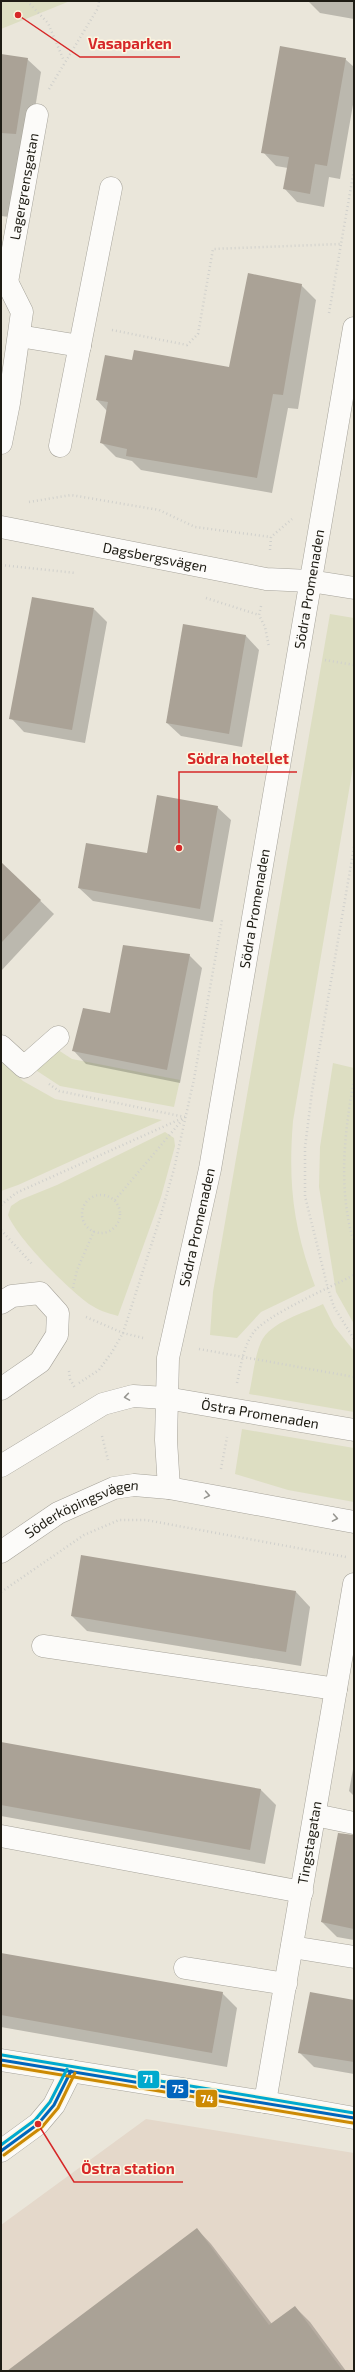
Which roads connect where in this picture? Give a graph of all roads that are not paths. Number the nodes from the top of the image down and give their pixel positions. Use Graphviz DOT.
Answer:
graph roads {
  1 [pos="37,115"];
  2 [pos="111,188"];
  3 [pos="4,281"];
  4 [pos="354,328"];
  5 [pos="19,336"];
  6 [pos="80,346"];
  7 [pos="1,443"];
  8 [pos="60,446"];
  9 [pos="1,527"];
  10 [pos="310,581"];
  11 [pos="354,588"];
  12 [pos="58,1038"];
  13 [pos="1,1046"];
  14 [pos="1,1303"];
  15 [pos="1,1389"];
  16 [pos="166,1398"];
  17 [pos="354,1430"];
  18 [pos="1,1466"];
  19 [pos="169,1488"];
  20 [pos="354,1522"];
  21 [pos="1,1552"];
  22 [pos="354,1584"];
  23 [pos="43,1646"];
  24 [pos="343,1681"];
  25 [pos="315,1816"];
  26 [pos="354,1823"];
  27 [pos="1,1836"];
  28 [pos="302,1892"];
  29 [pos="292,1947"];
  30 [pos="354,1957"];
  31 [pos="185,1968"];
  32 [pos="286,1984"];
  33 [pos="1,2060"];
  34 [pos="71,2071"];
  35 [pos="265,2102"];
  36 [pos="354,2118"];
  37 [pos="1,2151"];
  1 -- 3 [label="main road, Lagergrensgatan"];
  2 -- 6 [label="main road"];
  3 -- 5 [label="main road"];
  4 -- 10 [label="main road, Södra Promenaden"];
  5 -- 6 [label="main road"];
  5 -- 7 [label="main road"];
  6 -- 8 [label="main road"];
  9 -- 10 [label="main road, Dagsbergsvägen"];
  10 -- 11 [label="main road, Dagsbergsvägen"];
  10 -- 16 [label="main road, Södra Promenaden"];
  12 -- 13 [label="main road"];
  14 -- 15 [label="main road"];
  16 -- 17 [label="main road, Östra Promenaden"];
  16 -- 18 [label="main road, one-way"];
  16 -- 19 [label="main road, Södra Promenaden"];
  19 -- 20 [label="main road, one-way"];
  19 -- 21 [label="main road, Söderköpingsvägen"];
  22 -- 24 [label="main road, Tingstagatan"];
  23 -- 24 [label="main road"];
  24 -- 25 [label="main road, Tingstagatan"];
  25 -- 26 [label="main road"];
  25 -- 28 [label="main road, Tingstagatan"];
  27 -- 28 [label="main road"];
  28 -- 29 [label="main road, Tingstagatan"];
  29 -- 30 [label="main road"];
  29 -- 32 [label="main road, Tingstagatan"];
  31 -- 32 [label="main road"];
  32 -- 35 [label="main road, Tingstagatan"];
  33 -- 34 [label="main road"];
  34 -- 35 [label="main road"];
  34 -- 37 [label="main road"];
  35 -- 36 [label="main road"];
}
